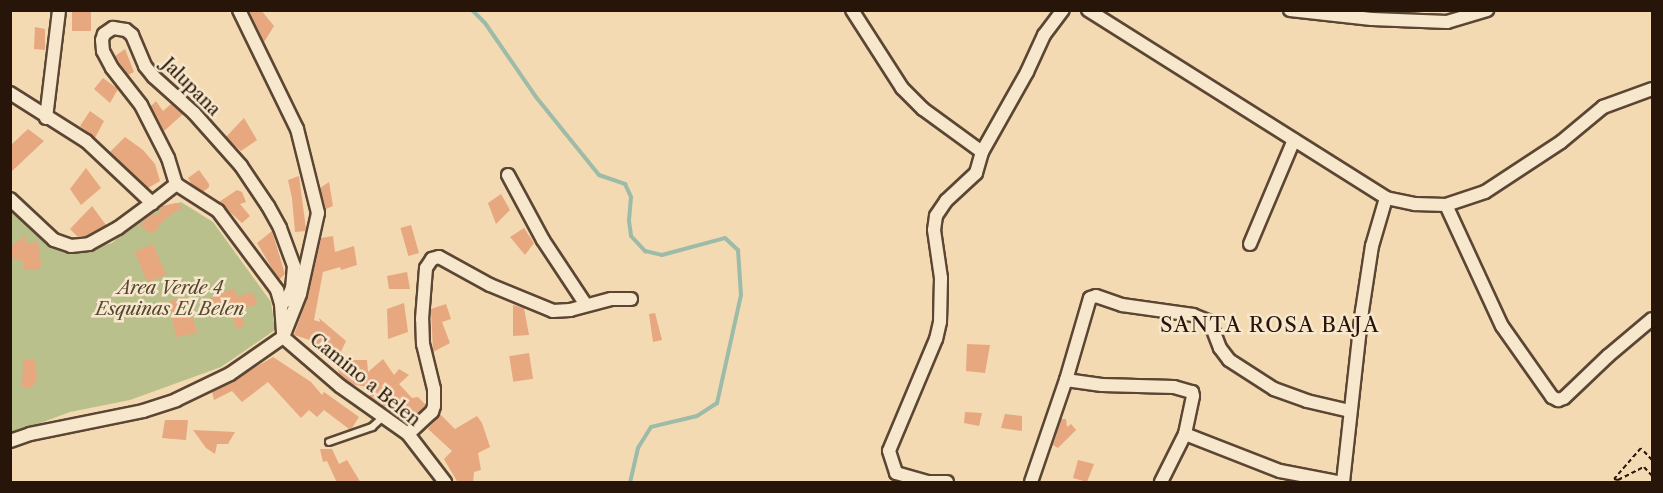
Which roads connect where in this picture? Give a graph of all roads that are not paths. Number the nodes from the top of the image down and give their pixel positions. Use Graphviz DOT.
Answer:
graph roads {
  1 [pos="59,10"];
  2 [pos="238,10"];
  3 [pos="852,10"];
  4 [pos="1063,10"];
  5 [pos="1088,10"];
  6 [pos="1290,10"];
  7 [pos="1487,10"];
  8 [pos="1653,89"];
  9 [pos="10,93"];
  10 [pos="46,118"];
  11 [pos="1294,140"];
  12 [pos="982,152"];
  13 [pos="508,175"];
  14 [pos="176,184"];
  15 [pos="1386,198"];
  16 [pos="10,199"];
  17 [pos="152,203"];
  18 [pos="1446,205"];
  19 [pos="1250,244"];
  20 [pos="631,299"];
  21 [pos="281,304"];
  22 [pos="586,305"];
  23 [pos="1653,318"];
  24 [pos="283,337"];
  25 [pos="1066,381"];
  26 [pos="1350,411"];
  27 [pos="382,418"];
  28 [pos="408,434"];
  29 [pos="1185,434"];
  30 [pos="10,441"];
  31 [pos="329,442"];
  32 [pos="445,483"];
  33 [pos="947,483"];
  34 [pos="1031,483"];
  35 [pos="1161,483"];
  36 [pos="1337,483"];
  37 [pos="1342,483"];
  1 -- 10 [label="street"];
  2 -- 24 [label="street"];
  3 -- 12 [label="street"];
  4 -- 12 [label="street"];
  5 -- 11 [label="street"];
  6 -- 7 [label="street"];
  8 -- 18 [label="street"];
  9 -- 10 [label="street"];
  10 -- 17 [label="street"];
  11 -- 15 [label="street"];
  11 -- 19 [label="street"];
  12 -- 33 [label="street"];
  13 -- 22 [label="street"];
  14 -- 17 [label="street"];
  14 -- 21 [label="street"];
  14 -- 21 [label="street, Jalupana"];
  15 -- 18 [label="street"];
  15 -- 26 [label="street"];
  16 -- 17 [label="street"];
  18 -- 23 [label="street"];
  20 -- 22 [label="street"];
  21 -- 24 [label="street"];
  22 -- 28 [label="street"];
  24 -- 27 [label="street, Camino a Belen"];
  24 -- 30 [label="street"];
  25 -- 26 [label="street"];
  25 -- 29 [label="street"];
  25 -- 34 [label="street"];
  26 -- 37 [label="street"];
  27 -- 28 [label="street, Camino a Belen"];
  27 -- 31 [label="lane"];
  28 -- 32 [label="street, Camino a Belen"];
  29 -- 35 [label="street"];
  29 -- 36 [label="street"];
}
